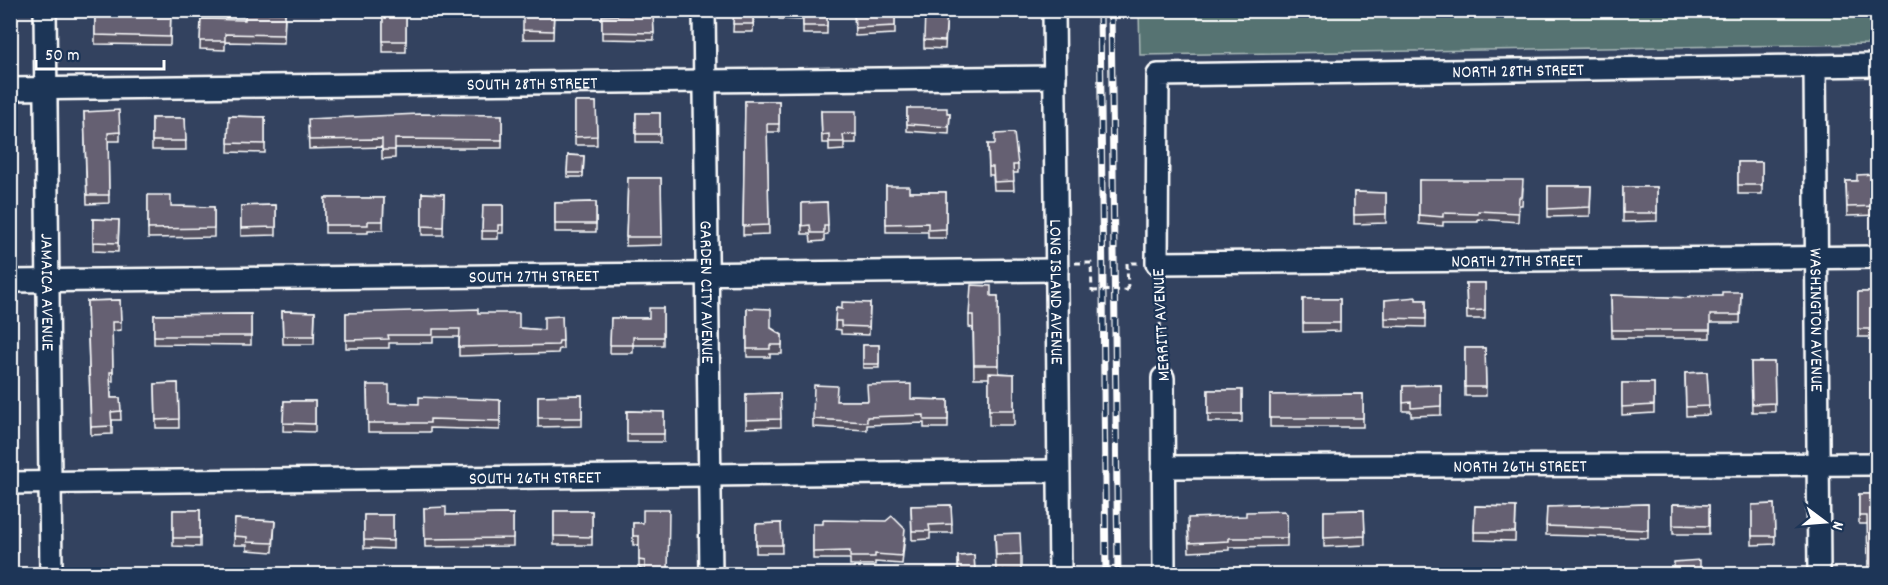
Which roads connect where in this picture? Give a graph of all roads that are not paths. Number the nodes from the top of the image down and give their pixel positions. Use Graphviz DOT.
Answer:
graph roads {
  1 [pos="45,10"];
  2 [pos="704,10"];
  3 [pos="1054,10"];
  4 [pos="1878,65"];
  5 [pos="1815,66"];
  6 [pos="1158,75"];
  7 [pos="1055,77"];
  8 [pos="705,80"];
  9 [pos="10,88"];
  10 [pos="46,88"];
  11 [pos="1814,257"];
  12 [pos="1878,257"];
  13 [pos="1157,263"];
  14 [pos="1066,267"];
  15 [pos="708,274"];
  16 [pos="10,281"];
  17 [pos="48,281"];
  18 [pos="1163,378"];
  19 [pos="1878,464"];
  20 [pos="1817,465"];
  21 [pos="1163,467"];
  22 [pos="1058,471"];
  23 [pos="710,476"];
  24 [pos="10,483"];
  25 [pos="51,483"];
  26 [pos="51,574"];
  27 [pos="711,574"];
  28 [pos="1060,574"];
  29 [pos="1164,574"];
  30 [pos="1819,574"];
  1 -- 10 [label="street, JAMAICA AVENUE"];
  2 -- 8 [label="street, GARDEN CITY AVENUE"];
  3 -- 7 [label="street, LONG ISLAND AVENUE"];
  4 -- 5 [label="street, NORTH 28TH STREET"];
  5 -- 6 [label="street, NORTH 28TH STREET"];
  5 -- 11 [label="street, WASHINGTON AVENUE"];
  6 -- 13 [label="street, MERRITT AVENUE"];
  7 -- 8 [label="street, SOUTH 28TH STREET"];
  7 -- 14 [label="street, LONG ISLAND AVENUE"];
  8 -- 10 [label="street, SOUTH 28TH STREET"];
  8 -- 15 [label="street, GARDEN CITY AVENUE"];
  9 -- 10 [label="street, SOUTH 28TH STREET"];
  10 -- 17 [label="street, JAMAICA AVENUE"];
  11 -- 12 [label="street, NORTH 27TH STREET"];
  11 -- 13 [label="street, NORTH 27TH STREET"];
  11 -- 20 [label="street, WASHINGTON AVENUE"];
  14 -- 15 [label="street, SOUTH 27TH STREET"];
  14 -- 22 [label="street, LONG ISLAND AVENUE"];
  15 -- 17 [label="street, SOUTH 27TH STREET"];
  15 -- 23 [label="street, GARDEN CITY AVENUE"];
  16 -- 17 [label="street, SOUTH 27TH STREET"];
  17 -- 25 [label="street, JAMAICA AVENUE"];
  18 -- 21 [label="street, MERRITT AVENUE"];
  19 -- 20 [label="street, NORTH 26TH STREET"];
  20 -- 21 [label="street, NORTH 26TH STREET"];
  20 -- 30 [label="street, WASHINGTON AVENUE"];
  21 -- 29 [label="street, MERRITT AVENUE"];
  22 -- 23 [label="street, SOUTH 26TH STREET"];
  22 -- 28 [label="street, LONG ISLAND AVENUE"];
  23 -- 25 [label="street, SOUTH 26TH STREET"];
  23 -- 27 [label="street, GARDEN CITY AVENUE"];
  24 -- 25 [label="street, SOUTH 26TH STREET"];
  25 -- 26 [label="street, JAMAICA AVENUE"];
}
